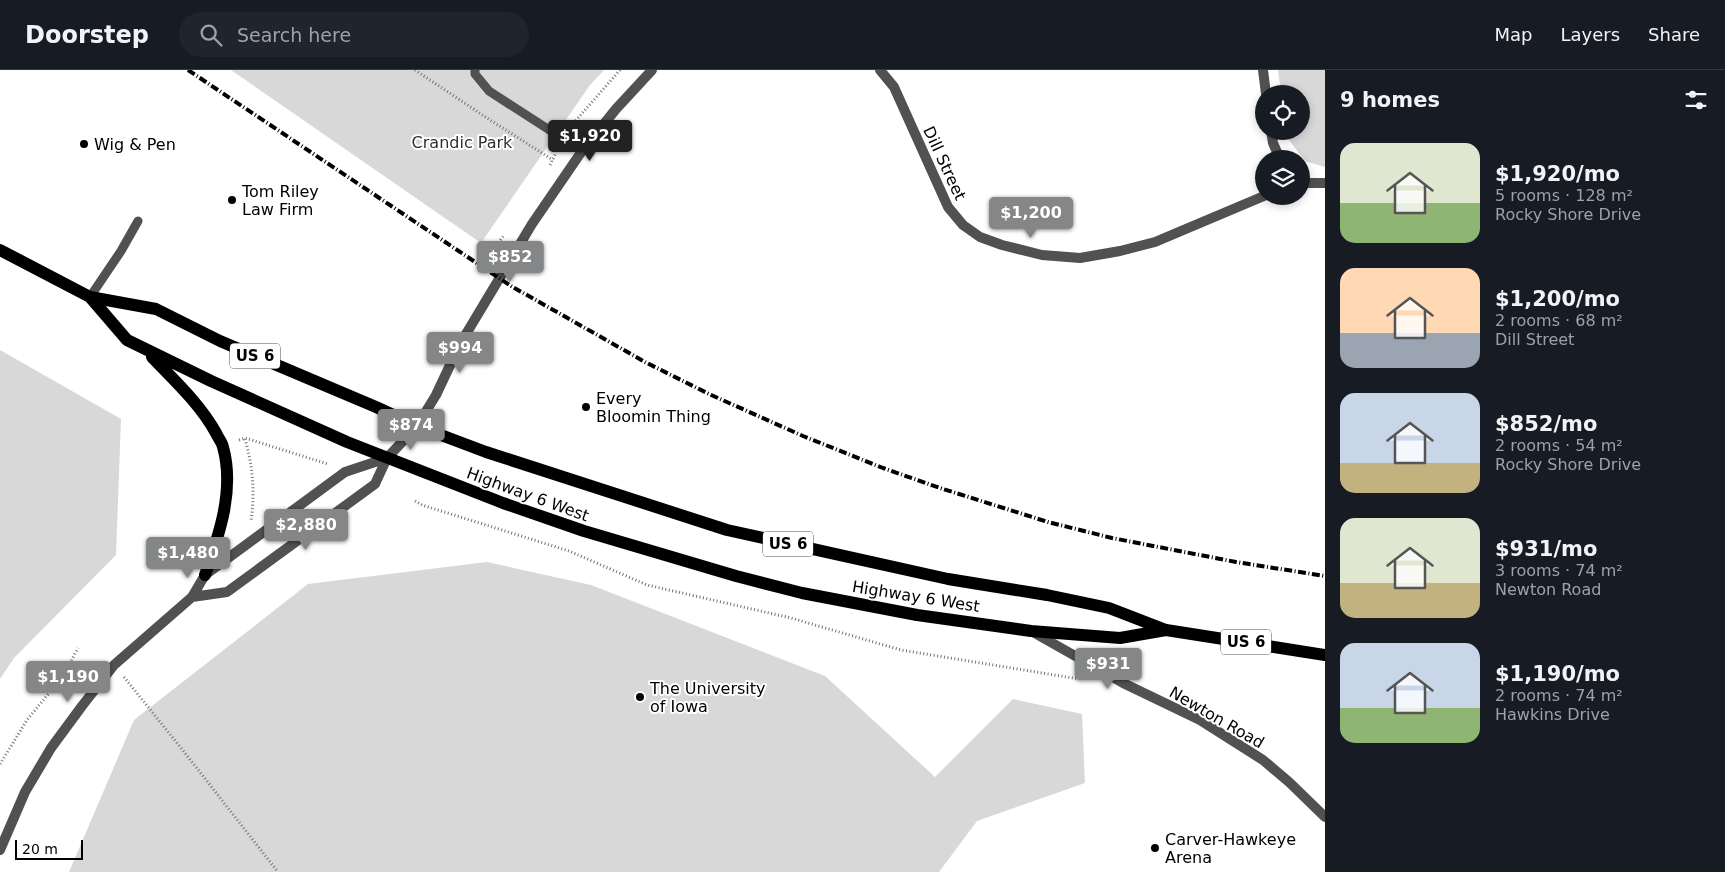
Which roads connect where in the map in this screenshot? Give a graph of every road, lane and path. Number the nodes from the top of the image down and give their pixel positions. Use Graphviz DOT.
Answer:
graph roads {
  1 [pos="415,70"];
  2 [pos="474,70"];
  3 [pos="620,70"];
  4 [pos="652,70"];
  5 [pos="880,70"];
  6 [pos="1263,70"];
  7 [pos="1265,85"];
  8 [pos="561,137"];
  9 [pos="582,151"];
  10 [pos="1310,183"];
  11 [pos="1325,183"];
  12 [pos="1255,200"];
  13 [pos="138,222"];
  14 [pos="0,250"];
  15 [pos="90,297"];
  16 [pos="145,349"];
  17 [pos="418,426"];
  18 [pos="244,438"];
  19 [pos="239,440"];
  20 [pos="387,458"];
  21 [pos="331,465"];
  22 [pos="415,501"];
  23 [pos="245,514"];
  24 [pos="252,515"];
  25 [pos="251,524"];
  26 [pos="206,575"];
  27 [pos="192,597"];
  28 [pos="1166,630"];
  29 [pos="1030,631"];
  30 [pos="78,648"];
  31 [pos="1325,655"];
  32 [pos="114,665"];
  33 [pos="1085,682"];
  34 [pos="0,764"];
  35 [pos="1325,817"];
  36 [pos="0,850"];
  37 [pos="278,872"];
  1 -- 8 [label="path"];
  2 -- 8 [label="lane"];
  3 -- 8 [label="path"];
  4 -- 9 [label="street"];
  5 -- 12 [label="street, Dill Street"];
  6 -- 7 [label="street"];
  8 -- 9 [label="lane"];
  9 -- 17 [label="street"];
  10 -- 11 [label="street"];
  13 -- 15 [label="lane"];
  14 -- 15 [label="main road, US 6"];
  15 -- 16 [label="main road, Highway 6 West / US 6"];
  15 -- 17 [label="main road, Highway 6 West / US 6"];
  16 -- 20 [label="main road, Highway 6 West / US 6"];
  16 -- 26 [label="main road"];
  17 -- 20 [label="street"];
  17 -- 28 [label="main road, Highway 6 West / US 6"];
  18 -- 19 [label="path"];
  18 -- 21 [label="path"];
  18 -- 24 [label="path"];
  20 -- 26 [label="street"];
  20 -- 27 [label="street"];
  20 -- 29 [label="main road, Highway 6 West / US 6"];
  22 -- 33 [label="path"];
  23 -- 24 [label="path"];
  24 -- 25 [label="path"];
  26 -- 27 [label="street"];
  27 -- 32 [label="street"];
  28 -- 29 [label="main road, Highway 6 West / US 6"];
  28 -- 31 [label="main road, Highway 6 West / US 6"];
  29 -- 35 [label="street, Newton Road"];
  30 -- 34 [label="path"];
  32 -- 36 [label="street"];
  32 -- 37 [label="path"];
}
